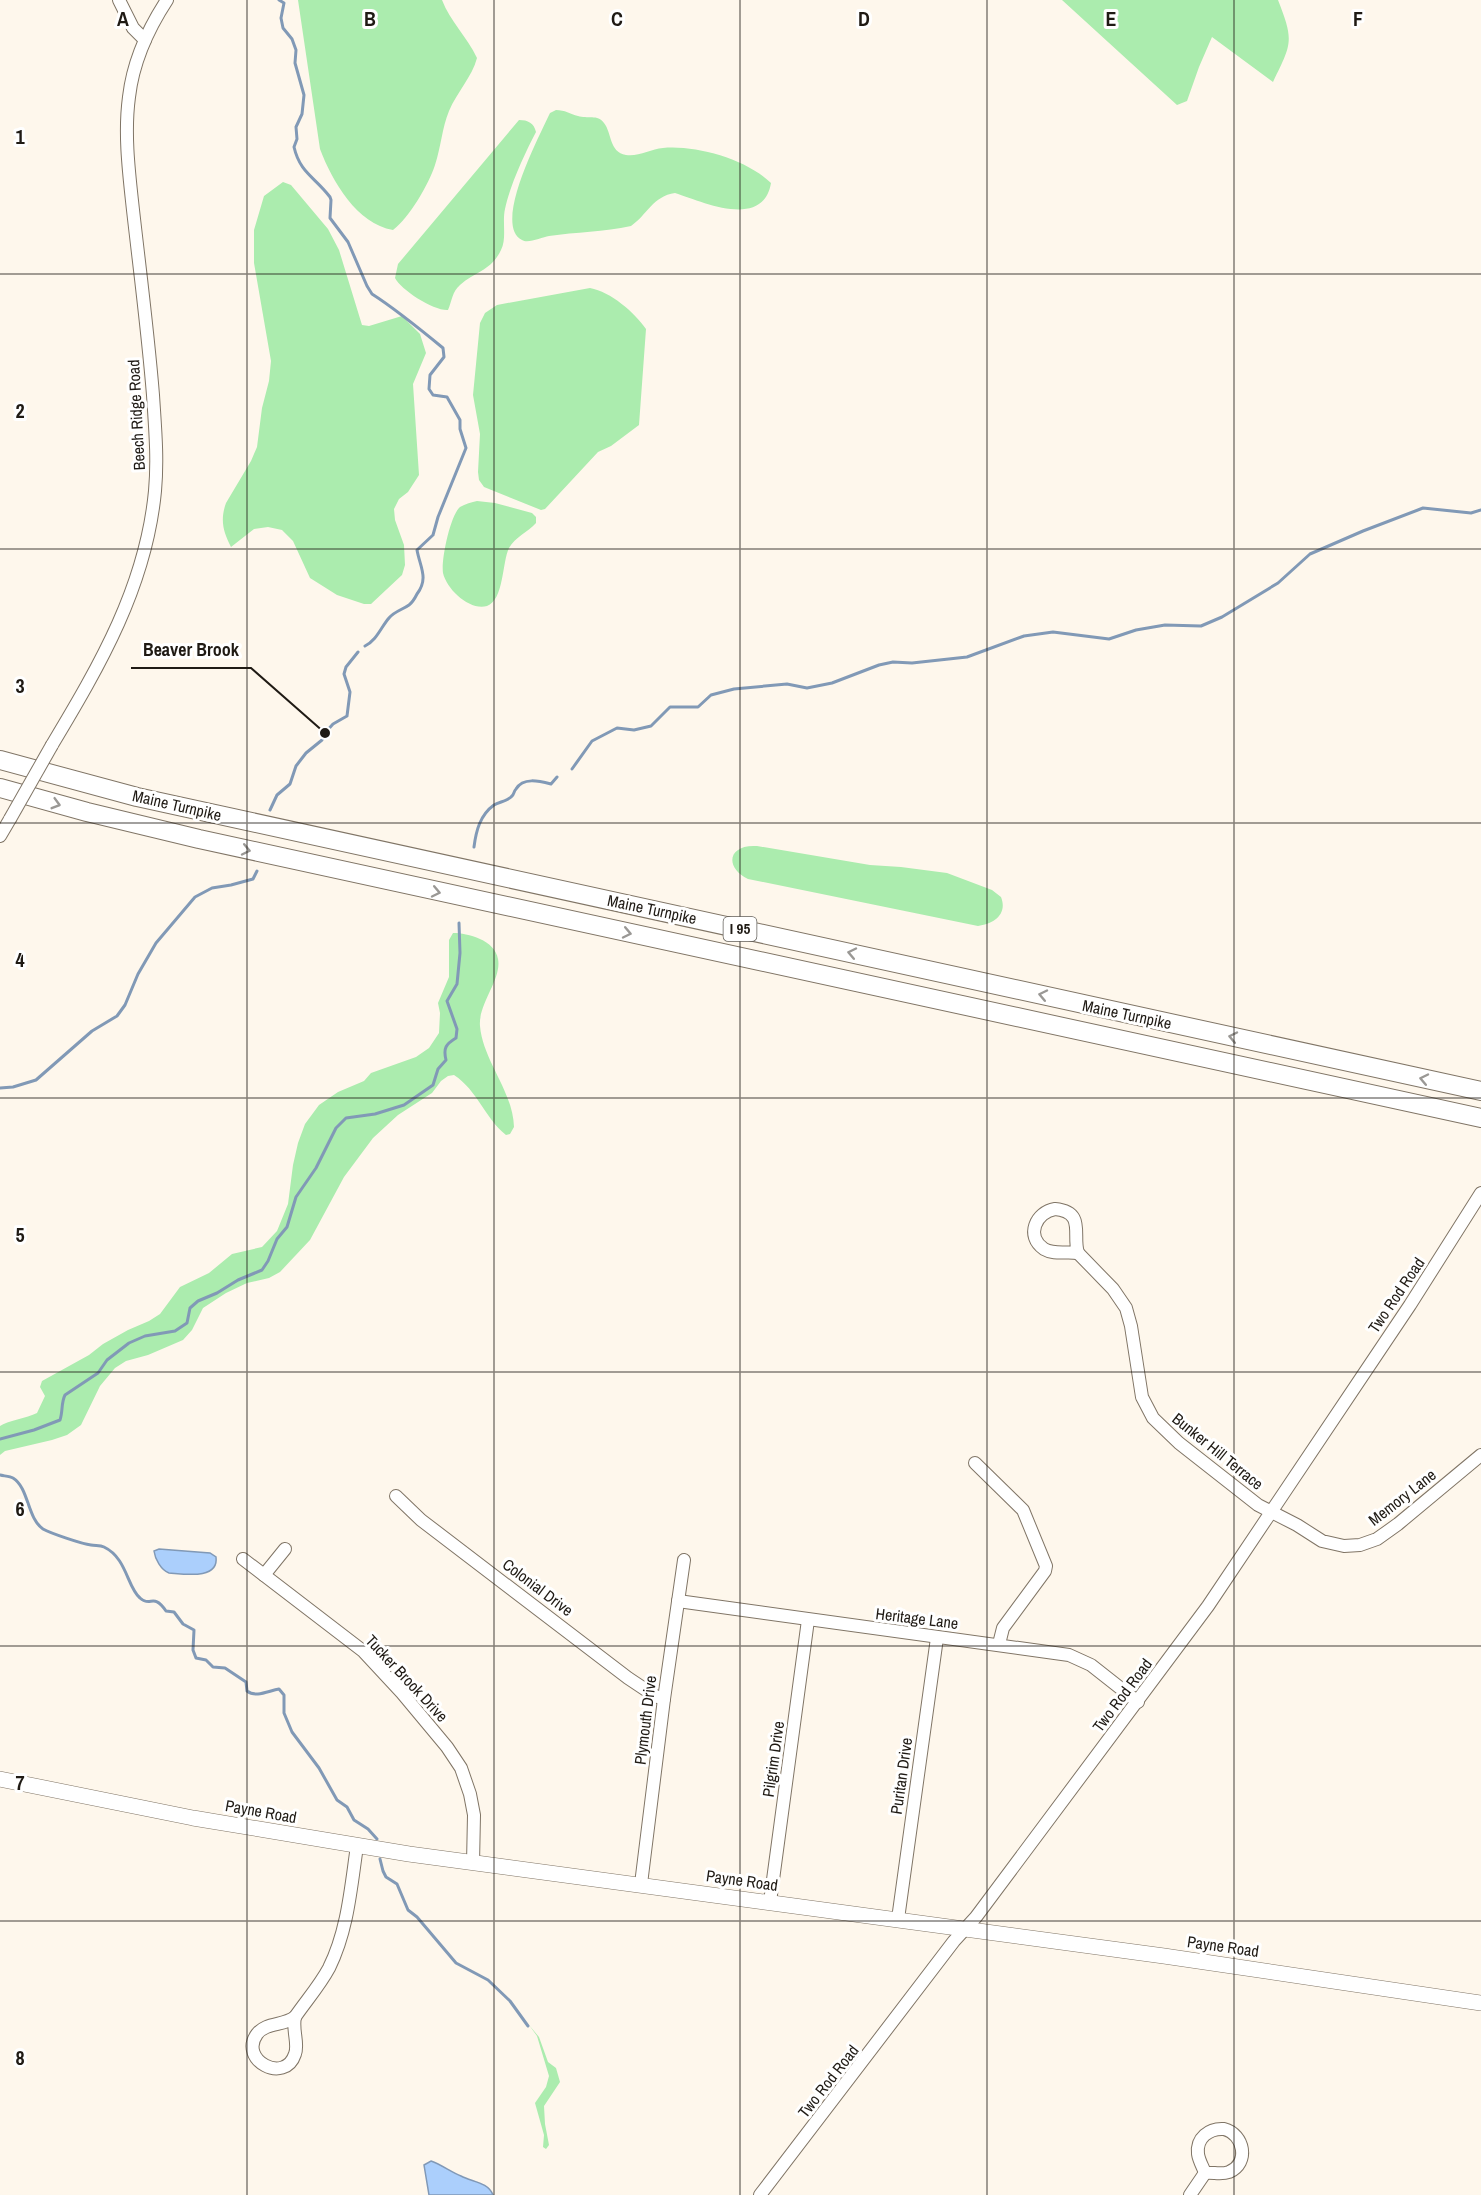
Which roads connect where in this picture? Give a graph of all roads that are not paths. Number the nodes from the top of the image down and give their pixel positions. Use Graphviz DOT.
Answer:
graph roads {
  1 [pos="119,0"];
  2 [pos="167,0"];
  3 [pos="145,40"];
  4 [pos="0,760"];
  5 [pos="0,788"];
  6 [pos="0,836"];
  7 [pos="1481,1091"];
  8 [pos="1481,1118"];
  9 [pos="1481,1193"];
  10 [pos="1078,1253"];
  11 [pos="1481,1455"];
  12 [pos="975,1463"];
  13 [pos="396,1496"];
  14 [pos="1271,1512"];
  15 [pos="285,1549"];
  16 [pos="243,1559"];
  17 [pos="684,1560"];
  18 [pos="264,1575"];
  19 [pos="678,1601"];
  20 [pos="808,1620"];
  21 [pos="937,1638"];
  22 [pos="999,1644"];
  23 [pos="664,1699"];
  24 [pos="1138,1702"];
  25 [pos="0,1779"];
  26 [pos="357,1846"];
  27 [pos="473,1863"];
  28 [pos="641,1884"];
  29 [pos="770,1902"];
  30 [pos="898,1920"];
  31 [pos="966,1929"];
  32 [pos="1481,2003"];
  33 [pos="295,2017"];
  34 [pos="1205,2174"];
  35 [pos="760,2195"];
  36 [pos="1190,2195"];
  1 -- 3 [label="street"];
  2 -- 3 [label="street, Beech Ridge Road"];
  3 -- 6 [label="street, Beech Ridge Road, bridge"];
  7 -- 4 [label="highway, Maine Turnpike / I 95, one-way"];
  5 -- 8 [label="highway, Maine Turnpike / I 95, one-way"];
  9 -- 14 [label="street, Two Rod Road"];
  10 -- 14 [label="street, Bunker Hill Terrace"];
  11 -- 14 [label="street, Memory Lane"];
  12 -- 22 [label="street"];
  13 -- 23 [label="street, Colonial Drive"];
  14 -- 24 [label="street, Two Rod Road"];
  15 -- 18 [label="street"];
  16 -- 18 [label="street, Tucker Brook Drive"];
  17 -- 19 [label="street, Plymouth Drive"];
  18 -- 27 [label="street, Tucker Brook Drive"];
  19 -- 20 [label="street, Heritage Lane"];
  19 -- 23 [label="street, Plymouth Drive"];
  20 -- 21 [label="street, Heritage Lane"];
  20 -- 29 [label="street, Pilgrim Drive"];
  21 -- 22 [label="street, Heritage Lane"];
  21 -- 30 [label="street, Puritan Drive"];
  22 -- 24 [label="street, Heritage Lane"];
  23 -- 28 [label="street, Plymouth Drive"];
  24 -- 31 [label="street, Two Rod Road"];
  25 -- 26 [label="main road, Payne Road"];
  26 -- 27 [label="main road, Payne Road"];
  26 -- 33 [label="street"];
  27 -- 28 [label="main road, Payne Road"];
  28 -- 29 [label="main road, Payne Road"];
  29 -- 30 [label="main road, Payne Road"];
  30 -- 31 [label="main road, Payne Road"];
  31 -- 32 [label="main road, Payne Road"];
  31 -- 35 [label="street, Two Rod Road"];
  33 -- 33 [label="street"];
  34 -- 36 [label="street"];
}
